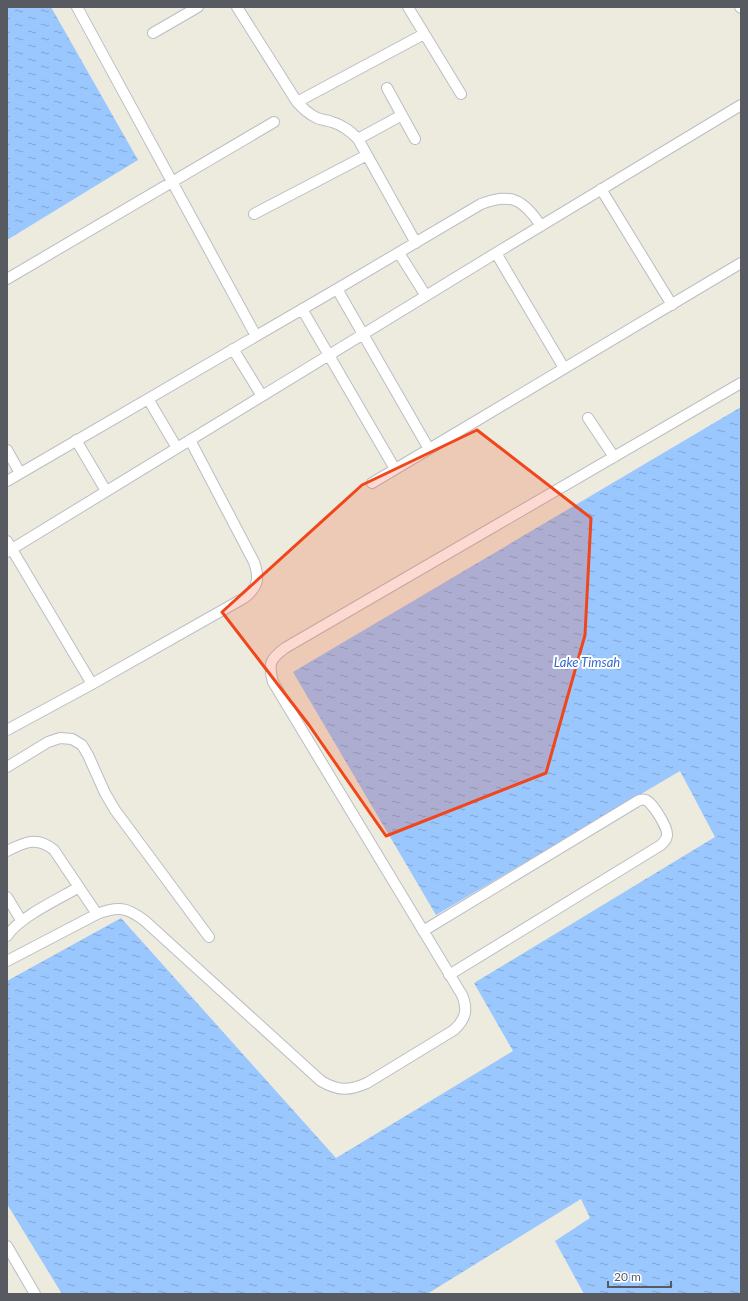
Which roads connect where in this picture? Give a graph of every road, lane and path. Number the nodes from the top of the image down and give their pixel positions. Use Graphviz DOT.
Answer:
graph roads {
  1 [pos="77,7"];
  2 [pos="198,7"];
  3 [pos="237,7"];
  4 [pos="408,7"];
  5 [pos="153,32"];
  6 [pos="424,34"];
  7 [pos="387,88"];
  8 [pos="461,94"];
  9 [pos="297,102"];
  10 [pos="741,105"];
  11 [pos="402,115"];
  12 [pos="274,122"];
  13 [pos="358,139"];
  14 [pos="415,139"];
  15 [pos="367,155"];
  16 [pos="171,182"];
  17 [pos="601,189"];
  18 [pos="254,214"];
  19 [pos="541,226"];
  20 [pos="416,243"];
  21 [pos="399,253"];
  22 [pos="496,253"];
  23 [pos="741,264"];
  24 [pos="7,279"];
  25 [pos="337,289"];
  26 [pos="426,296"];
  27 [pos="672,305"];
  28 [pos="302,309"];
  29 [pos="363,334"];
  30 [pos="256,336"];
  31 [pos="233,349"];
  32 [pos="329,355"];
  33 [pos="564,368"];
  34 [pos="741,383"];
  35 [pos="262,396"];
  36 [pos="148,399"];
  37 [pos="588,418"];
  38 [pos="76,440"];
  39 [pos="190,440"];
  40 [pos="177,448"];
  41 [pos="429,449"];
  42 [pos="7,450"];
  43 [pos="614,457"];
  44 [pos="395,469"];
  45 [pos="20,473"];
  46 [pos="7,481"];
  47 [pos="372,483"];
  48 [pos="106,492"];
  49 [pos="9,548"];
  50 [pos="92,684"];
  51 [pos="7,730"];
  52 [pos="7,767"];
  53 [pos="7,851"];
  54 [pos="79,887"];
  55 [pos="7,897"];
  56 [pos="97,914"];
  57 [pos="22,920"];
  58 [pos="423,931"];
  59 [pos="7,936"];
  60 [pos="209,937"];
  61 [pos="7,961"];
  62 [pos="449,974"];
  63 [pos="7,1246"];
  64 [pos="35,1294"];
  1 -- 16 [label="lane"];
  2 -- 5 [label="lane"];
  3 -- 9 [label="lane"];
  4 -- 6 [label="lane"];
  6 -- 8 [label="lane"];
  6 -- 9 [label="lane"];
  7 -- 11 [label="lane"];
  9 -- 13 [label="lane"];
  10 -- 17 [label="lane"];
  11 -- 13 [label="lane"];
  11 -- 14 [label="lane"];
  12 -- 16 [label="lane"];
  13 -- 15 [label="lane"];
  15 -- 18 [label="lane"];
  15 -- 20 [label="lane"];
  16 -- 24 [label="lane"];
  16 -- 30 [label="lane"];
  17 -- 19 [label="lane"];
  17 -- 27 [label="lane"];
  19 -- 20 [label="lane"];
  19 -- 22 [label="lane"];
  20 -- 21 [label="lane"];
  21 -- 25 [label="lane"];
  21 -- 26 [label="lane"];
  22 -- 26 [label="lane"];
  22 -- 33 [label="lane"];
  23 -- 27 [label="lane"];
  25 -- 28 [label="lane"];
  25 -- 29 [label="lane"];
  26 -- 29 [label="lane"];
  27 -- 33 [label="lane"];
  28 -- 30 [label="lane"];
  28 -- 32 [label="lane"];
  29 -- 32 [label="lane"];
  29 -- 41 [label="lane"];
  30 -- 31 [label="lane"];
  31 -- 35 [label="lane"];
  31 -- 36 [label="lane"];
  32 -- 35 [label="lane"];
  32 -- 44 [label="lane"];
  33 -- 41 [label="lane"];
  34 -- 43 [label="lane"];
  35 -- 39 [label="lane"];
  36 -- 38 [label="lane"];
  36 -- 40 [label="lane"];
  37 -- 43 [label="lane"];
  38 -- 45 [label="lane"];
  38 -- 48 [label="lane"];
  39 -- 40 [label="lane"];
  39 -- 50 [label="lane"];
  40 -- 48 [label="lane"];
  41 -- 44 [label="lane"];
  42 -- 45 [label="lane"];
  43 -- 58 [label="lane"];
  44 -- 47 [label="lane"];
  45 -- 46 [label="lane"];
  48 -- 49 [label="lane"];
  49 -- 50 [label="lane"];
  50 -- 51 [label="lane"];
  52 -- 60 [label="lane"];
  53 -- 54 [label="lane"];
  54 -- 56 [label="lane"];
  54 -- 57 [label="lane"];
  55 -- 57 [label="lane"];
  56 -- 61 [label="lane"];
  56 -- 62 [label="lane"];
  57 -- 59 [label="lane"];
  58 -- 62 [label="lane"];
  58 -- 62 [label="lane"];
  63 -- 64 [label="lane"];
}
